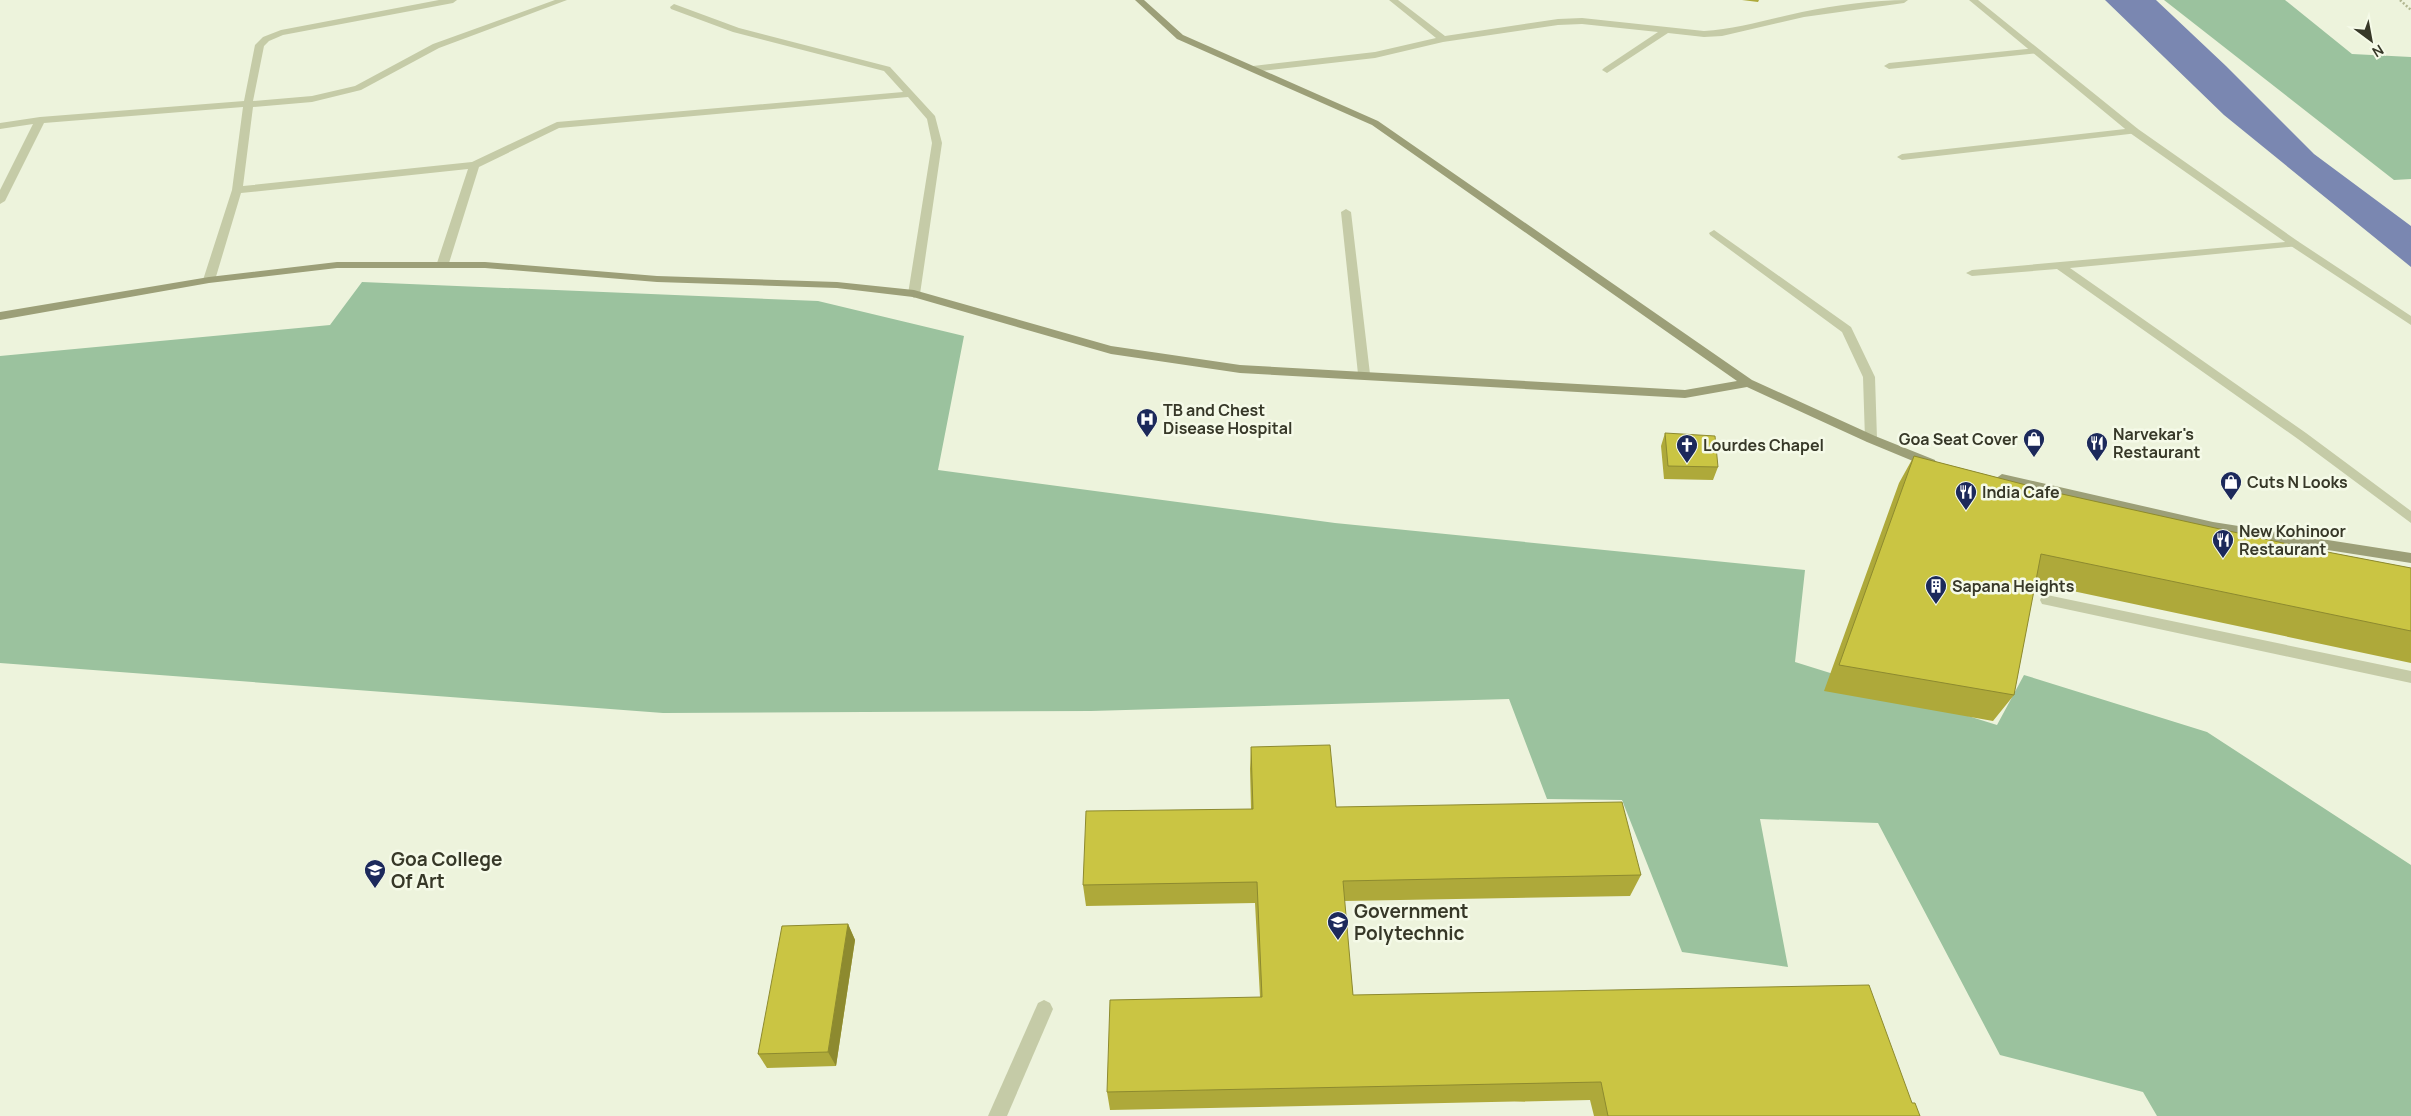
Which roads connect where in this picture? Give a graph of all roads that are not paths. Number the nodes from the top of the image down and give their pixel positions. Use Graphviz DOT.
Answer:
graph roads {
  1 [pos="453,0"];
  2 [pos="563,0"];
  3 [pos="1139,0"];
  4 [pos="1393,0"];
  5 [pos="1904,0"];
  6 [pos="1973,0"];
  7 [pos="674,7"];
  8 [pos="1665,31"];
  9 [pos="1443,38"];
  10 [pos="2036,51"];
  11 [pos="1889,66"];
  12 [pos="1253,69"];
  13 [pos="1608,70"];
  14 [pos="910,94"];
  15 [pos="248,104"];
  16 [pos="40,120"];
  17 [pos="0,126"];
  18 [pos="2134,131"];
  19 [pos="1902,157"];
  20 [pos="474,165"];
  21 [pos="237,190"];
  22 [pos="0,201"];
  23 [pos="1346,212"];
  24 [pos="1714,233"];
  25 [pos="2295,244"];
  26 [pos="443,263"];
  27 [pos="2058,264"];
  28 [pos="1972,273"];
  29 [pos="209,280"];
  30 [pos="914,294"];
  31 [pos="0,316"];
  32 [pos="2411,321"];
  33 [pos="1364,374"];
  34 [pos="1748,383"];
  35 [pos="1871,439"];
  36 [pos="1941,466"];
  37 [pos="1990,477"];
  38 [pos="2411,518"];
  39 [pos="2411,558"];
  40 [pos="2047,600"];
  41 [pos="2411,677"];
  42 [pos="1044,1010"];
  43 [pos="997,1116"];
  1 -- 15 [label="street"];
  2 -- 15 [label="street"];
  3 -- 12 [label="main road"];
  4 -- 9 [label="street"];
  5 -- 8 [label="street"];
  6 -- 10 [label="street"];
  7 -- 14 [label="street"];
  8 -- 9 [label="street"];
  8 -- 13 [label="street"];
  9 -- 12 [label="street"];
  10 -- 11 [label="street"];
  10 -- 18 [label="street"];
  12 -- 34 [label="main road"];
  14 -- 20 [label="street"];
  14 -- 30 [label="street"];
  15 -- 16 [label="street"];
  15 -- 21 [label="street"];
  16 -- 17 [label="street"];
  16 -- 22 [label="street"];
  18 -- 19 [label="street"];
  18 -- 25 [label="street"];
  20 -- 21 [label="street"];
  20 -- 26 [label="street"];
  21 -- 29 [label="street"];
  23 -- 33 [label="street"];
  24 -- 35 [label="street"];
  25 -- 27 [label="street"];
  25 -- 32 [label="street"];
  26 -- 29 [label="main road"];
  26 -- 30 [label="main road"];
  27 -- 28 [label="street"];
  27 -- 38 [label="street"];
  29 -- 31 [label="main road"];
  30 -- 33 [label="main road"];
  33 -- 34 [label="main road"];
  34 -- 35 [label="main road"];
  35 -- 36 [label="main road"];
  37 -- 39 [label="main road"];
  40 -- 41 [label="street"];
  42 -- 43 [label="street"];
}
